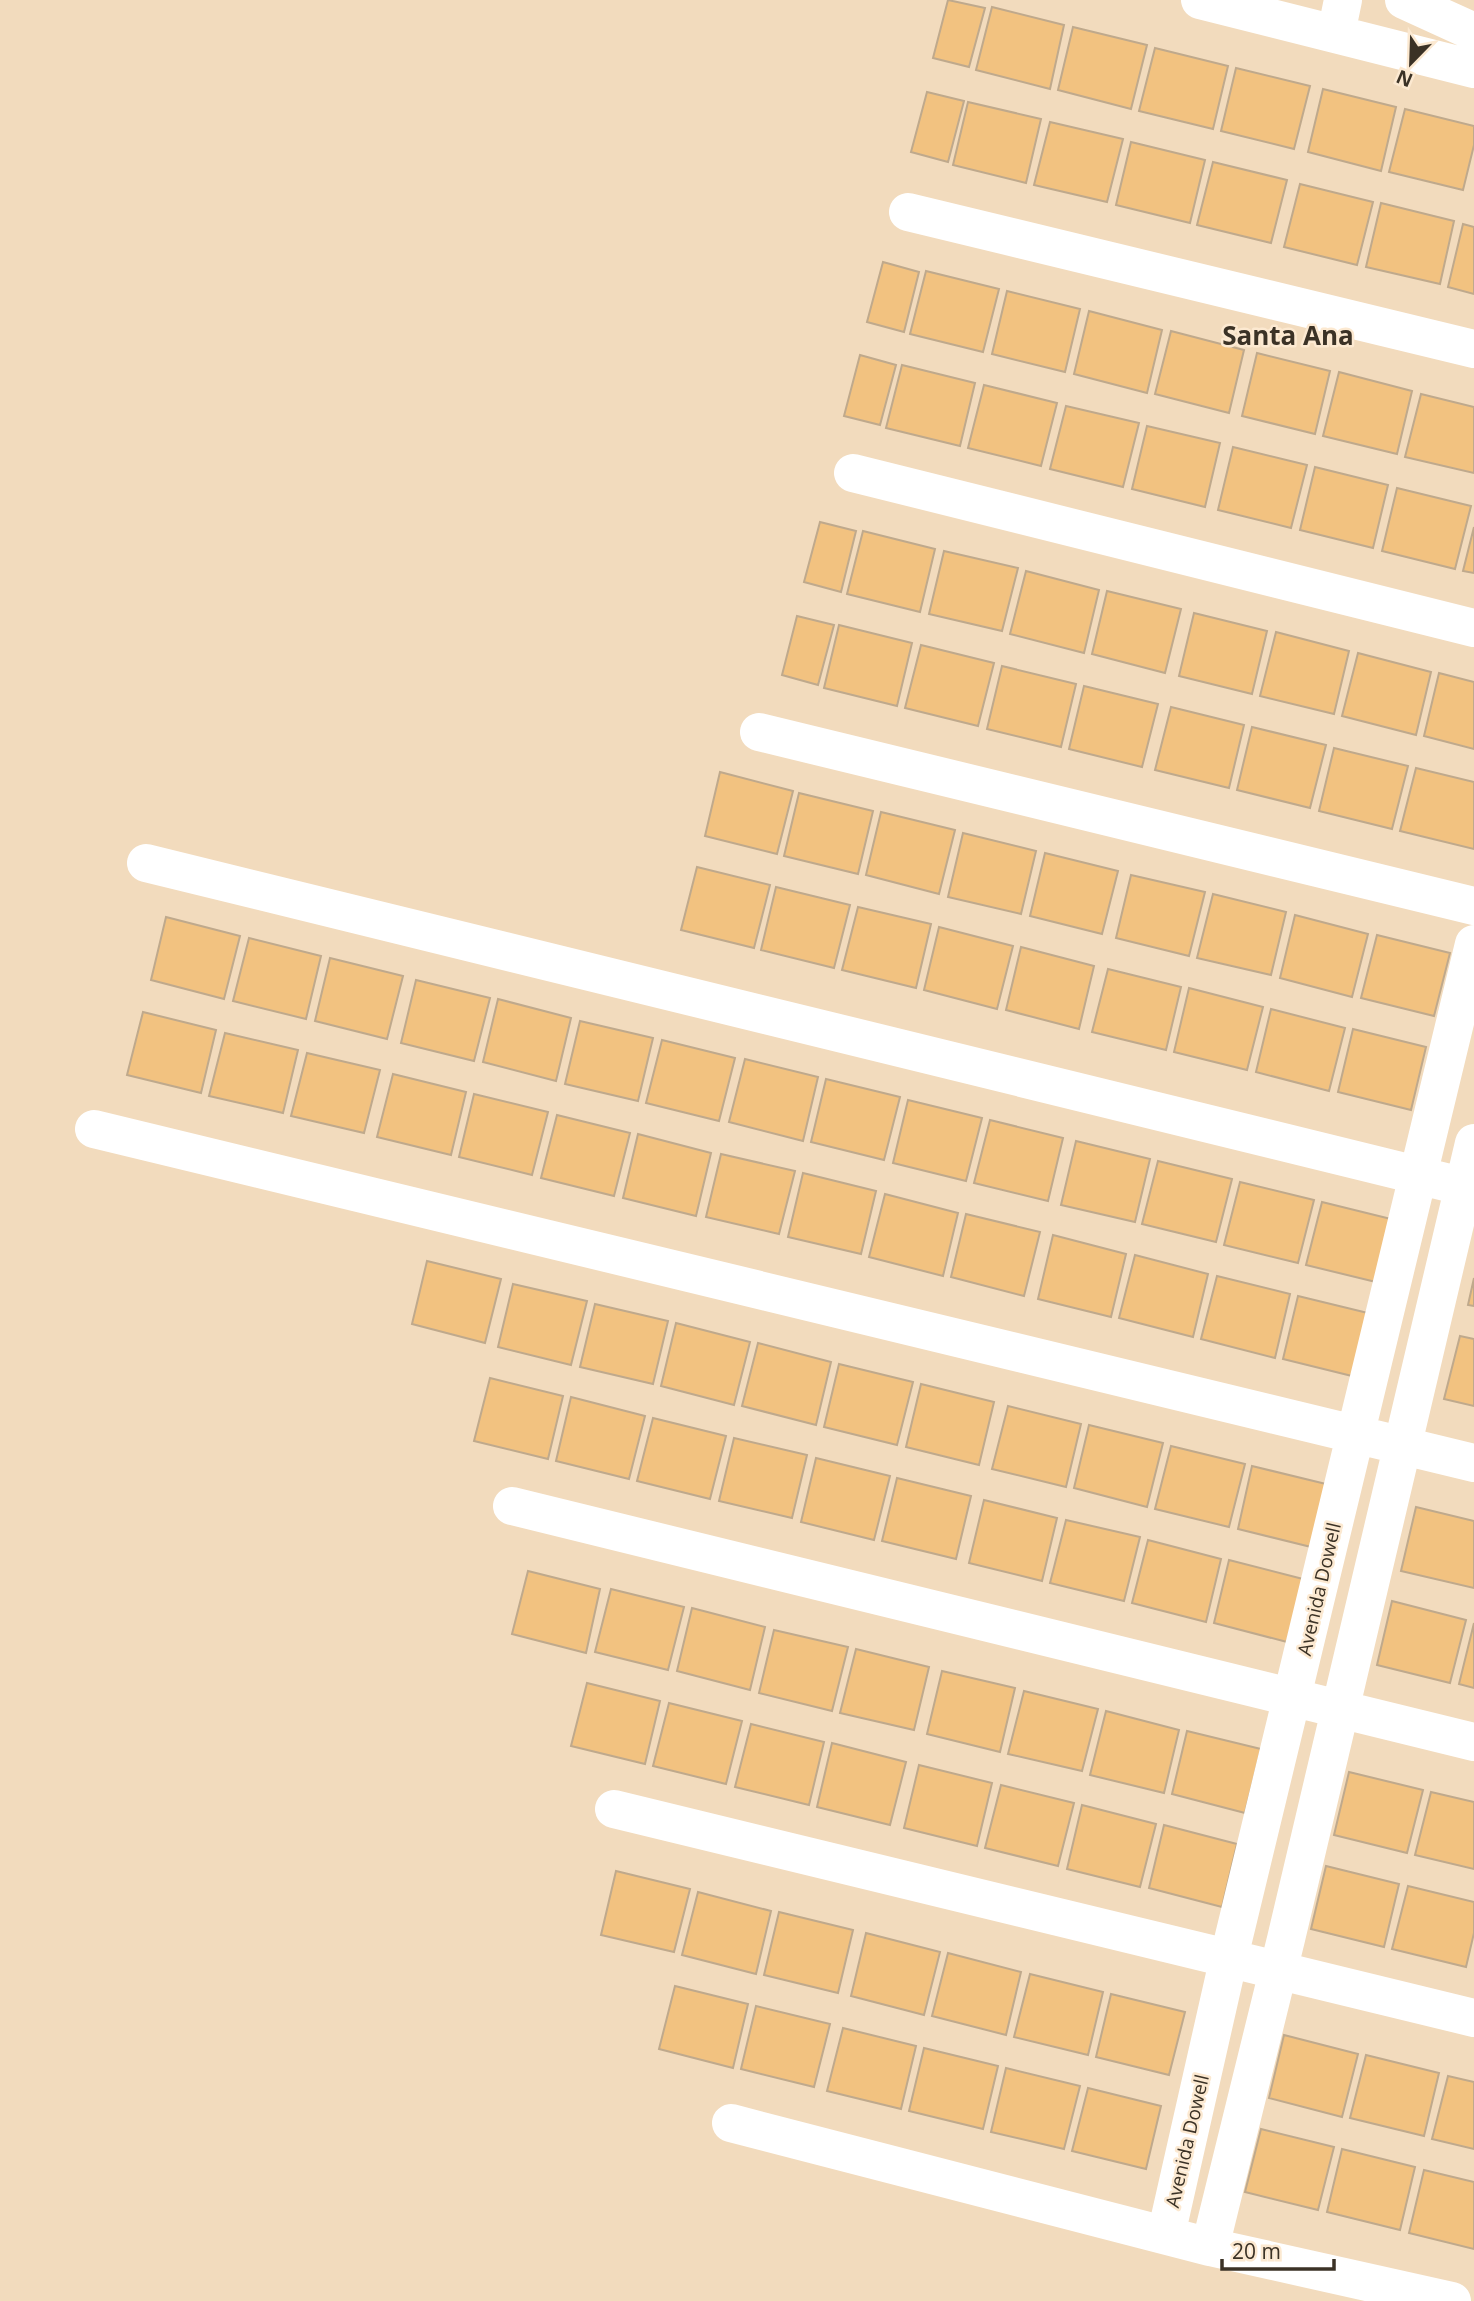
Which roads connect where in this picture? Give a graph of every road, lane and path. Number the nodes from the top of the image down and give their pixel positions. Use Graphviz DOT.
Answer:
graph roads {
  1 [pos="1200,0"];
  2 [pos="1404,0"];
  3 [pos="1340,17"];
  4 [pos="1474,32"];
  5 [pos="1474,69"];
  6 [pos="908,212"];
  7 [pos="1474,349"];
  8 [pos="853,473"];
  9 [pos="1474,628"];
  10 [pos="759,732"];
  11 [pos="146,863"];
  12 [pos="1474,906"];
  13 [pos="1474,944"];
  14 [pos="94,1129"];
  15 [pos="1474,1143"];
  16 [pos="1418,1176"];
  17 [pos="1469,1188"];
  18 [pos="1356,1434"];
  19 [pos="1403,1446"];
  20 [pos="1474,1463"];
  21 [pos="512,1506"];
  22 [pos="1294,1697"];
  23 [pos="1340,1709"];
  24 [pos="1474,1742"];
  25 [pos="614,1809"];
  26 [pos="1229,1957"];
  27 [pos="1279,1969"];
  28 [pos="1474,2018"];
  29 [pos="731,2123"];
  30 [pos="1166,2235"];
  31 [pos="1210,2247"];
  32 [pos="1452,2301"];
  1 -- 3 [label="street"];
  2 -- 4 [label="street"];
  3 -- 5 [label="street"];
  6 -- 7 [label="street"];
  8 -- 9 [label="street"];
  10 -- 12 [label="street"];
  11 -- 16 [label="street"];
  13 -- 16 [label="street, Avenida Dowell"];
  14 -- 18 [label="street"];
  15 -- 17 [label="street"];
  16 -- 17 [label="street"];
  16 -- 18 [label="street, Avenida Dowell"];
  17 -- 19 [label="street"];
  18 -- 19 [label="street"];
  18 -- 22 [label="street, Avenida Dowell"];
  19 -- 20 [label="street"];
  19 -- 23 [label="street"];
  21 -- 22 [label="street"];
  22 -- 23 [label="street"];
  22 -- 26 [label="street, Avenida Dowell"];
  23 -- 24 [label="street"];
  23 -- 27 [label="street"];
  25 -- 26 [label="street"];
  26 -- 27 [label="street"];
  26 -- 30 [label="street, Avenida Dowell"];
  27 -- 28 [label="street"];
  27 -- 31 [label="street"];
  29 -- 30 [label="street"];
  30 -- 31 [label="street"];
  31 -- 32 [label="street"];
}
